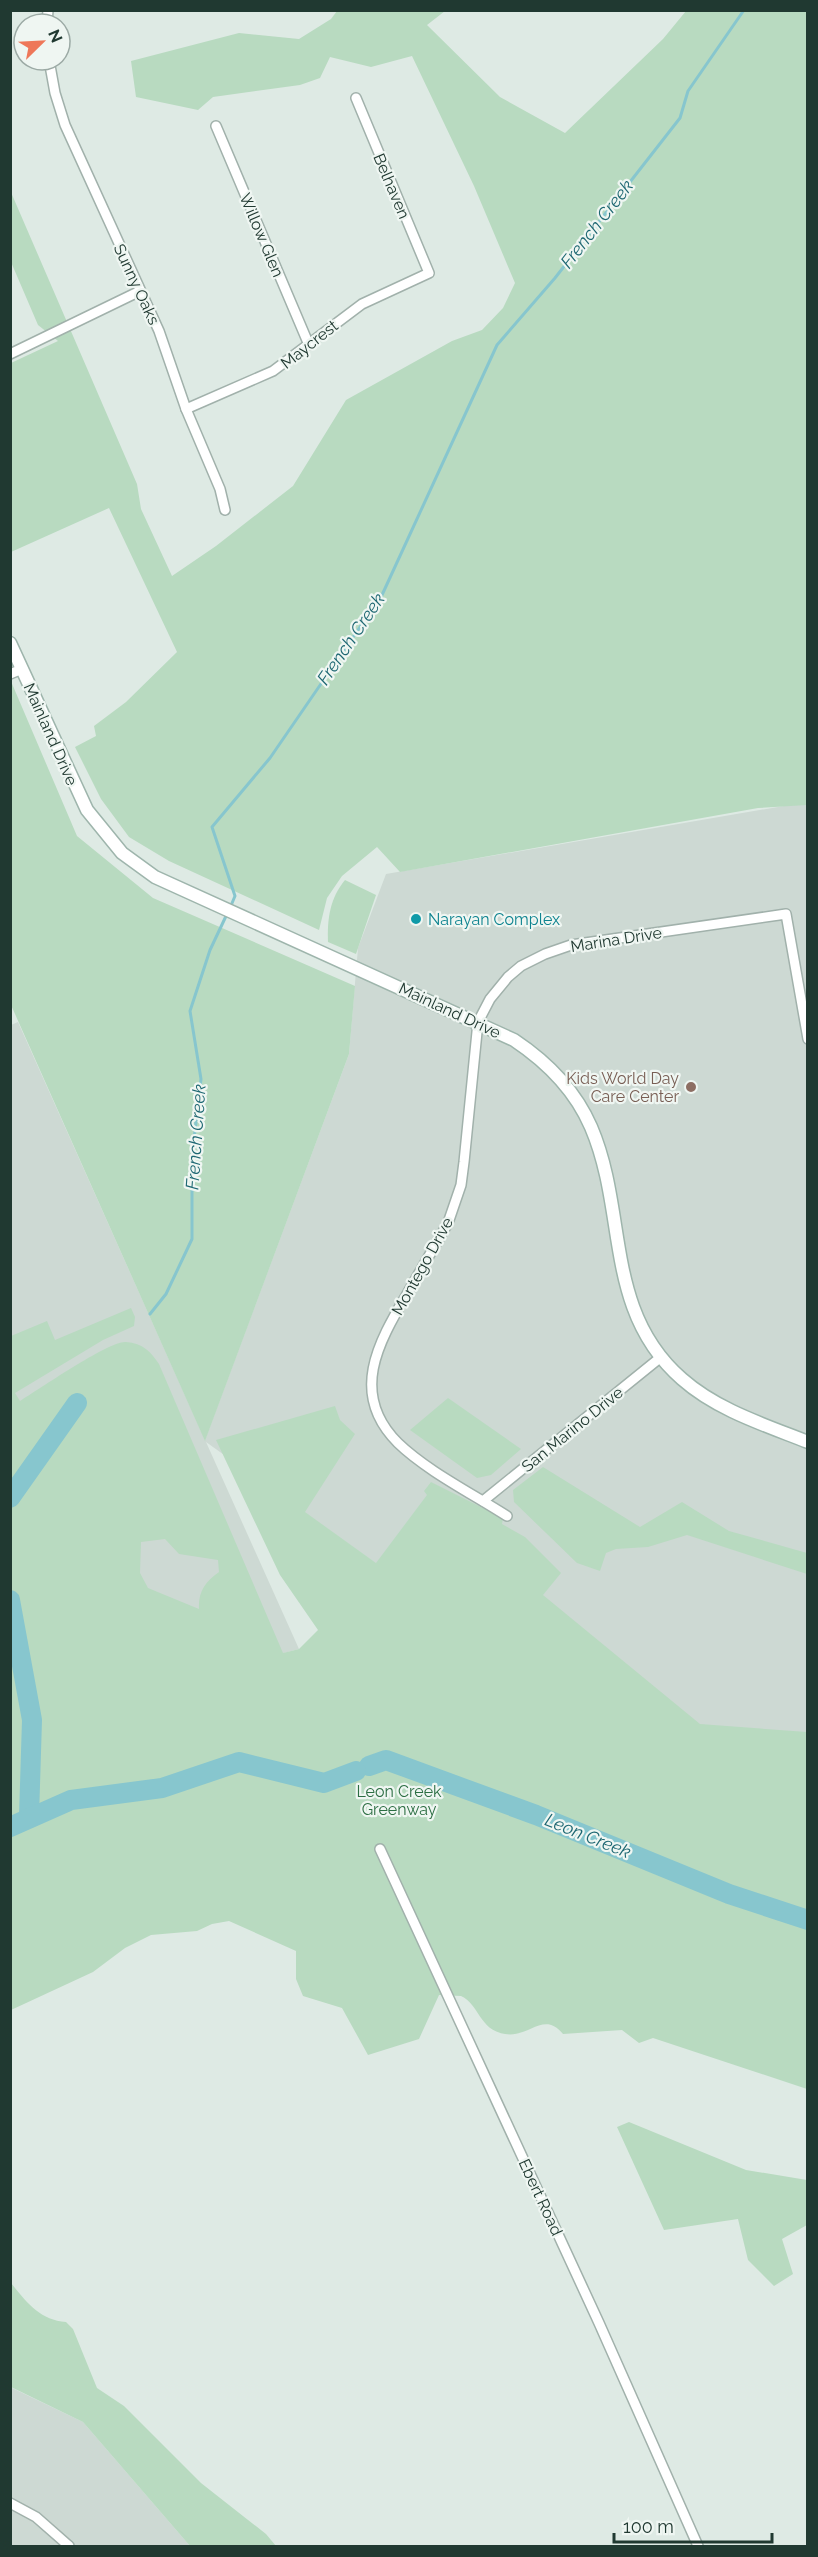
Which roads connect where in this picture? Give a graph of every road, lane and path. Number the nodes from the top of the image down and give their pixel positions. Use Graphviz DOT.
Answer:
graph roads {
  1 [pos="51,72"];
  2 [pos="356,98"];
  3 [pos="216,126"];
  4 [pos="429,273"];
  5 [pos="140,291"];
  6 [pos="309,345"];
  7 [pos="10,354"];
  8 [pos="186,409"];
  9 [pos="225,510"];
  10 [pos="10,643"];
  11 [pos="16,671"];
  12 [pos="478,1022"];
  13 [pos="807,1039"];
  14 [pos="660,1356"];
  15 [pos="807,1442"];
  16 [pos="483,1501"];
  17 [pos="507,1516"];
  18 [pos="380,1849"];
  19 [pos="10,2503"];
  20 [pos="69,2547"];
  21 [pos="698,2547"];
  1 -- 5 [label="street, Sunny Oaks"];
  2 -- 4 [label="street, Belhaven"];
  3 -- 6 [label="street, Willow Glen"];
  4 -- 6 [label="street, Maycrest"];
  5 -- 7 [label="street"];
  5 -- 8 [label="street, Sunny Oaks"];
  6 -- 8 [label="street, Maycrest"];
  8 -- 9 [label="street, Sunny Oaks"];
  10 -- 11 [label="main road, Mainland Drive"];
  11 -- 12 [label="main road, Mainland Drive"];
  12 -- 13 [label="street, Marina Drive"];
  12 -- 14 [label="main road, Mainland Drive"];
  12 -- 16 [label="street, Montego Drive"];
  14 -- 15 [label="main road, Mainland Drive"];
  14 -- 16 [label="street, San Marino Drive"];
  16 -- 17 [label="street"];
  18 -- 21 [label="street, Ebert Road"];
  19 -- 20 [label="street"];
}
